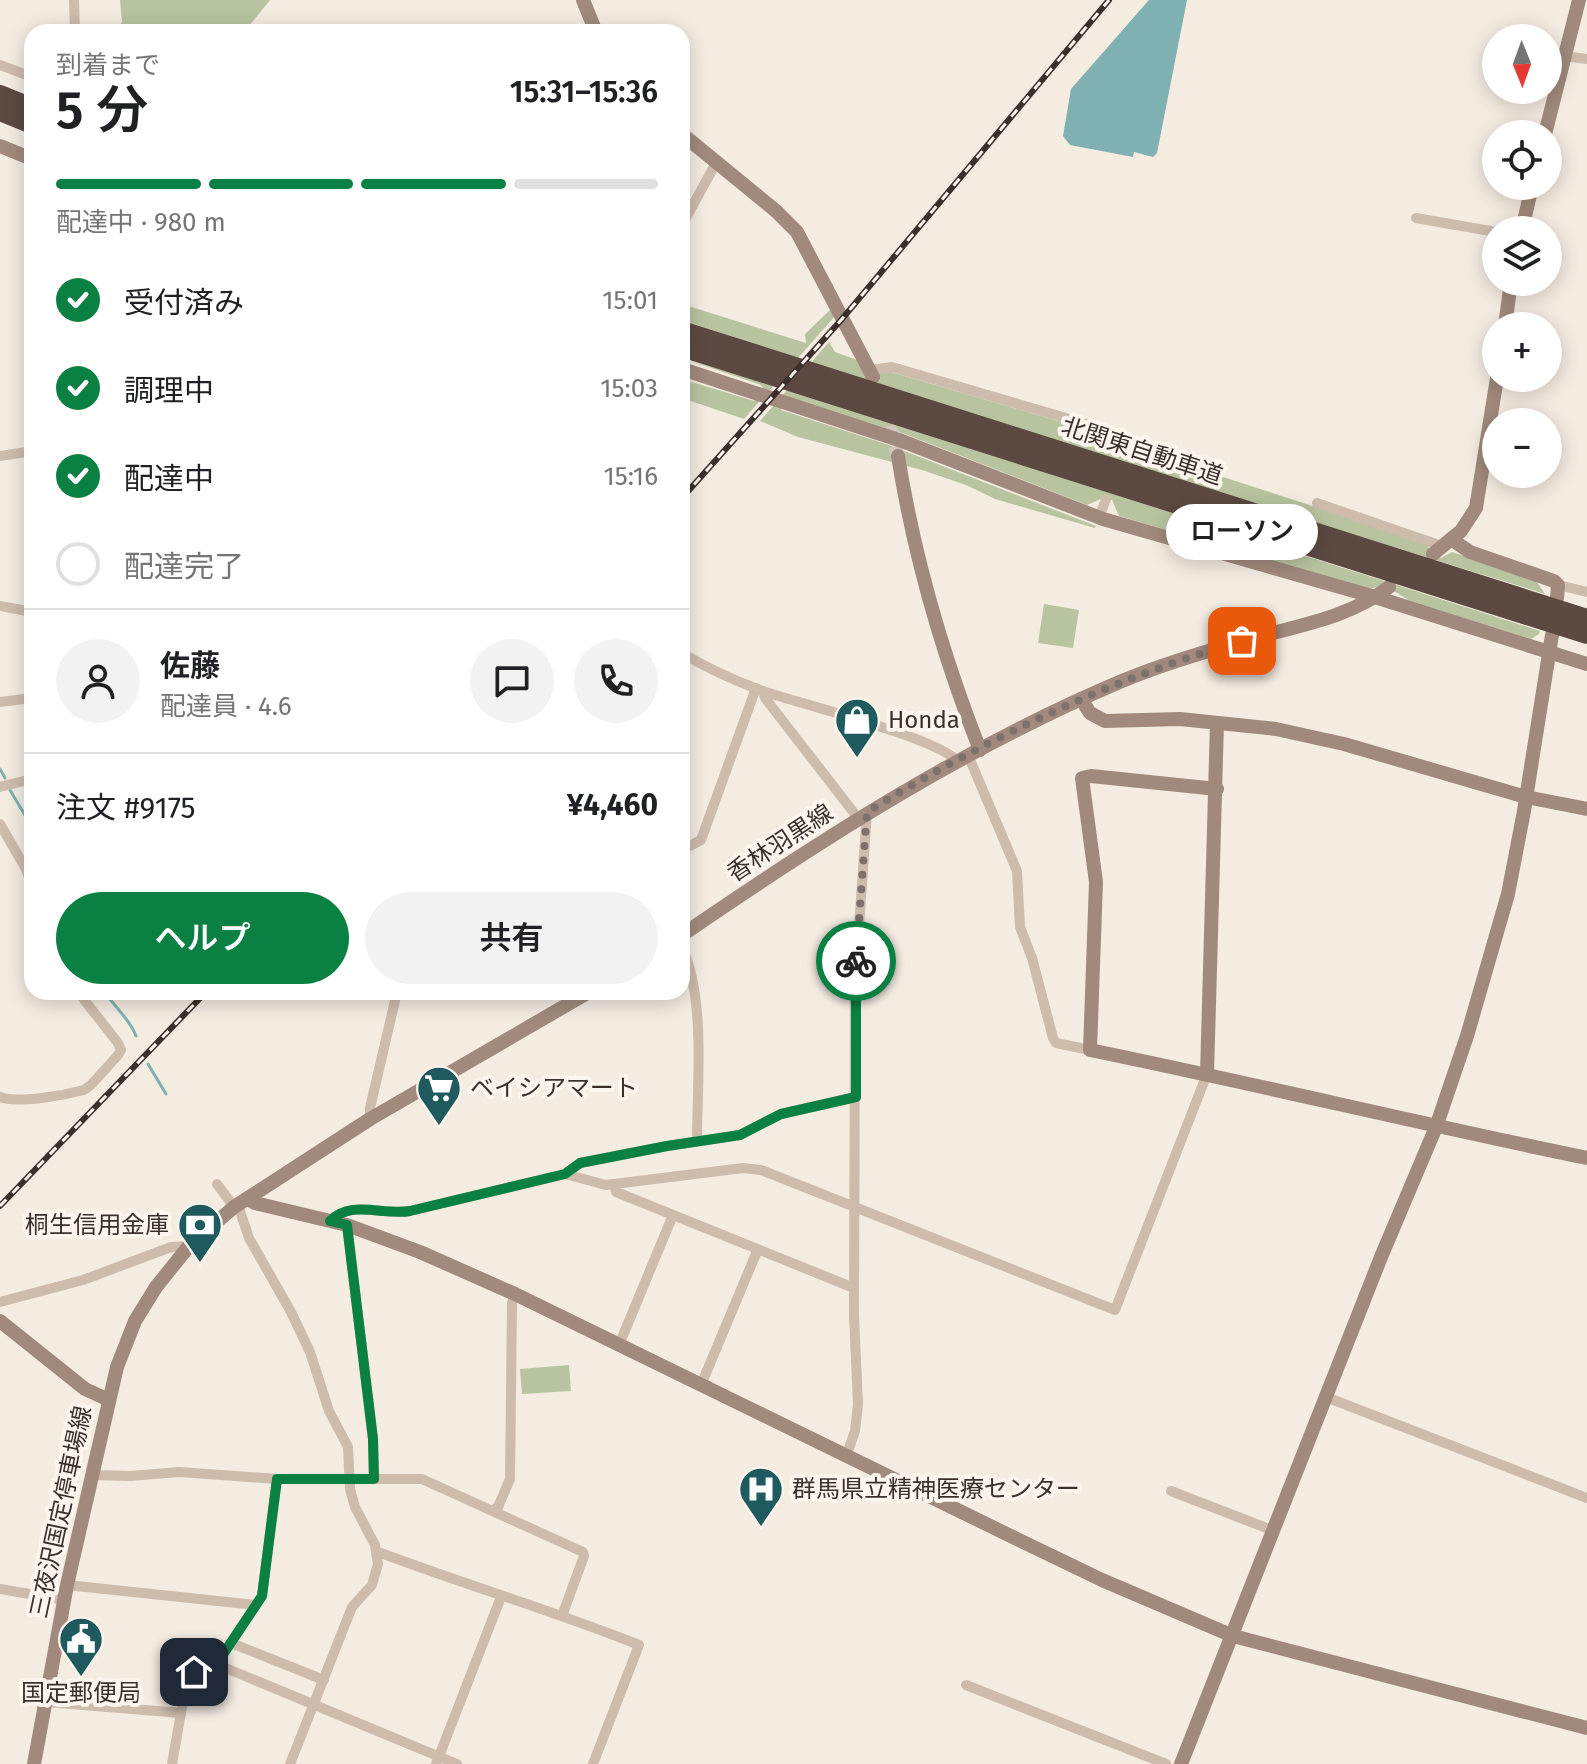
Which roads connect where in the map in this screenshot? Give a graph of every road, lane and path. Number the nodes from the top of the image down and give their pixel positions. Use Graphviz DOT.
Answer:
graph roads {
  1 [pos="74,0"];
  2 [pos="583,0"];
  3 [pos="1579,0"];
  4 [pos="75,24"];
  5 [pos="593,24"];
  6 [pos="1564,56"];
  7 [pos="1587,59"];
  8 [pos="0,65"];
  9 [pos="24,74"];
  10 [pos="0,95"];
  11 [pos="24,105"];
  12 [pos="0,111"];
  13 [pos="1548,120"];
  14 [pos="24,121"];
  15 [pos="690,141"];
  16 [pos="0,146"];
  17 [pos="24,156"];
  18 [pos="716,163"];
  19 [pos="690,210"];
  20 [pos="1416,218"];
  21 [pos="1482,230"];
  22 [pos="690,334"];
  23 [pos="690,349"];
  24 [pos="778,370"];
  25 [pos="690,372"];
  26 [pos="872,374"];
  27 [pos="808,380"];
  28 [pos="1495,392"];
  29 [pos="24,452"];
  30 [pos="1115,452"];
  31 [pos="0,456"];
  32 [pos="898,456"];
  33 [pos="1106,499"];
  34 [pos="1317,503"];
  35 [pos="1099,518"];
  36 [pos="1442,546"];
  37 [pos="1389,587"];
  38 [pos="1557,592"];
  39 [pos="1587,592"];
  40 [pos="1375,597"];
  41 [pos="0,606"];
  42 [pos="24,610"];
  43 [pos="1587,619"];
  44 [pos="1587,634"];
  45 [pos="1552,635"];
  46 [pos="1548,653"];
  47 [pos="690,658"];
  48 [pos="1587,664"];
  49 [pos="760,690"];
  50 [pos="24,699"];
  51 [pos="1081,699"];
  52 [pos="0,702"];
  53 [pos="1217,723"];
  54 [pos="968,755"];
  55 [pos="24,781"];
  56 [pos="0,787"];
  57 [pos="1217,789"];
  58 [pos="1526,797"];
  59 [pos="1587,809"];
  60 [pos="863,815"];
  61 [pos="0,824"];
  62 [pos="690,846"];
  63 [pos="24,866"];
  64 [pos="690,930"];
  65 [pos="690,973"];
  66 [pos="84,1000"];
  67 [pos="395,1000"];
  68 [pos="563,1000"];
  69 [pos="1090,1050"];
  70 [pos="1207,1074"];
  71 [pos="0,1097"];
  72 [pos="856,1097"];
  73 [pos="370,1119"];
  74 [pos="1436,1127"];
  75 [pos="697,1141"];
  76 [pos="1587,1158"];
  77 [pos="565,1174"];
  78 [pos="217,1184"];
  79 [pos="614,1184"];
  80 [pos="240,1204"];
  81 [pos="854,1206"];
  82 [pos="673,1215"];
  83 [pos="330,1221"];
  84 [pos="347,1225"];
  85 [pos="189,1246"];
  86 [pos="758,1249"];
  87 [pos="854,1288"];
  88 [pos="515,1294"];
  89 [pos="0,1302"];
  90 [pos="0,1321"];
  91 [pos="619,1345"];
  92 [pos="701,1385"];
  93 [pos="1326,1397"];
  94 [pos="109,1400"];
  95 [pos="846,1457"];
  96 [pos="92,1475"];
  97 [pos="277,1479"];
  98 [pos="374,1479"];
  99 [pos="348,1480"];
  100 [pos="1171,1491"];
  101 [pos="1587,1498"];
  102 [pos="493,1511"];
  103 [pos="1274,1531"];
  104 [pos="376,1554"];
  105 [pos="0,1589"];
  106 [pos="66,1592"];
  107 [pos="501,1597"];
  108 [pos="256,1605"];
  109 [pos="562,1616"];
  110 [pos="1233,1636"];
  111 [pos="231,1643"];
  112 [pos="216,1664"];
  113 [pos="324,1680"];
  114 [pos="966,1685"];
  115 [pos="46,1702"];
  116 [pos="313,1706"];
  117 [pos="181,1713"];
  118 [pos="1587,1728"];
  119 [pos="438,1760"];
  120 [pos="34,1764"];
  121 [pos="172,1764"];
  122 [pos="290,1764"];
  123 [pos="457,1764"];
  124 [pos="593,1764"];
  125 [pos="1166,1764"];
  126 [pos="1181,1764"];
  1 -- 4 [label="street"];
  2 -- 5 [label="street"];
  3 -- 6 [label="street"];
  6 -- 7 [label="street"];
  6 -- 13 [label="street"];
  8 -- 9 [label="street"];
  10 -- 11 [label="highway"];
  12 -- 14 [label="highway"];
  15 -- 18 [label="street"];
  16 -- 17 [label="street"];
  18 -- 19 [label="street"];
  18 -- 26 [label="street"];
  20 -- 21 [label="street"];
  22 -- 24 [label="highway, 北関東自動車道"];
  23 -- 24 [label="highway, 北関東自動車道"];
  24 -- 27 [label="highway, 北関東自動車道"];
  25 -- 35 [label="street"];
  26 -- 30 [label="street"];
  27 -- 43 [label="highway, 北関東自動車道"];
  27 -- 44 [label="highway, 北関東自動車道"];
  28 -- 36 [label="street"];
  29 -- 31 [label="street"];
  32 -- 54 [label="street"];
  33 -- 35 [label="street"];
  34 -- 36 [label="street"];
  35 -- 40 [label="street"];
  36 -- 38 [label="street"];
  37 -- 40 [label="street, 香林羽黒線"];
  38 -- 39 [label="street"];
  40 -- 46 [label="street"];
  40 -- 51 [label="street, 香林羽黒線"];
  41 -- 42 [label="street"];
  45 -- 46 [label="street"];
  46 -- 48 [label="street"];
  46 -- 58 [label="street"];
  47 -- 49 [label="street"];
  49 -- 54 [label="street"];
  49 -- 60 [label="street"];
  49 -- 62 [label="street"];
  50 -- 52 [label="street"];
  51 -- 53 [label="street"];
  51 -- 54 [label="street, 香林羽黒線"];
  53 -- 57 [label="street"];
  53 -- 58 [label="street"];
  54 -- 60 [label="street, 香林羽黒線"];
  54 -- 69 [label="street"];
  55 -- 56 [label="street"];
  57 -- 69 [label="street"];
  57 -- 70 [label="street"];
  58 -- 59 [label="street"];
  58 -- 74 [label="street"];
  60 -- 64 [label="street, 香林羽黒線"];
  60 -- 72 [label="street"];
  61 -- 63 [label="street"];
  65 -- 75 [label="street"];
  66 -- 71 [label="street"];
  67 -- 73 [label="street"];
  68 -- 73 [label="street"];
  69 -- 70 [label="street"];
  70 -- 74 [label="street"];
  70 -- 81 [label="street"];
  72 -- 75 [label="street"];
  72 -- 81 [label="street"];
  73 -- 80 [label="street"];
  74 -- 76 [label="street"];
  74 -- 93 [label="street"];
  75 -- 77 [label="street"];
  77 -- 79 [label="street"];
  77 -- 83 [label="street"];
  78 -- 80 [label="street"];
  79 -- 81 [label="street"];
  79 -- 82 [label="street"];
  80 -- 83 [label="street"];
  80 -- 85 [label="street"];
  80 -- 99 [label="street"];
  81 -- 87 [label="street"];
  82 -- 86 [label="street"];
  82 -- 91 [label="street"];
  83 -- 84 [label="street"];
  84 -- 88 [label="street"];
  84 -- 98 [label="street"];
  85 -- 89 [label="street"];
  85 -- 94 [label="street"];
  86 -- 87 [label="street"];
  86 -- 92 [label="street"];
  87 -- 95 [label="street"];
  88 -- 91 [label="street"];
  88 -- 102 [label="street"];
  90 -- 94 [label="street, 三夜沢国定停車場線"];
  91 -- 92 [label="street"];
  92 -- 95 [label="street"];
  93 -- 101 [label="street"];
  93 -- 103 [label="street"];
  94 -- 96 [label="street, 三夜沢国定停車場線"];
  95 -- 110 [label="street"];
  96 -- 97 [label="street"];
  96 -- 106 [label="street, 三夜沢国定停車場線"];
  97 -- 99 [label="street"];
  97 -- 108 [label="street"];
  98 -- 99 [label="street"];
  98 -- 102 [label="street"];
  99 -- 104 [label="street"];
  100 -- 103 [label="street"];
  102 -- 109 [label="street"];
  103 -- 110 [label="street"];
  104 -- 107 [label="street"];
  104 -- 113 [label="street"];
  105 -- 106 [label="street"];
  106 -- 108 [label="street"];
  106 -- 115 [label="street, 三夜沢国定停車場線"];
  107 -- 109 [label="street"];
  107 -- 119 [label="street"];
  108 -- 111 [label="street"];
  109 -- 124 [label="street"];
  110 -- 118 [label="street"];
  110 -- 126 [label="street"];
  111 -- 112 [label="street"];
  111 -- 113 [label="street"];
  112 -- 116 [label="street"];
  112 -- 117 [label="street"];
  113 -- 116 [label="street"];
  114 -- 125 [label="street"];
  115 -- 117 [label="street"];
  115 -- 120 [label="street, 三夜沢国定停車場線"];
  116 -- 119 [label="street"];
  116 -- 122 [label="street"];
  117 -- 121 [label="street"];
  119 -- 123 [label="street"];
}
